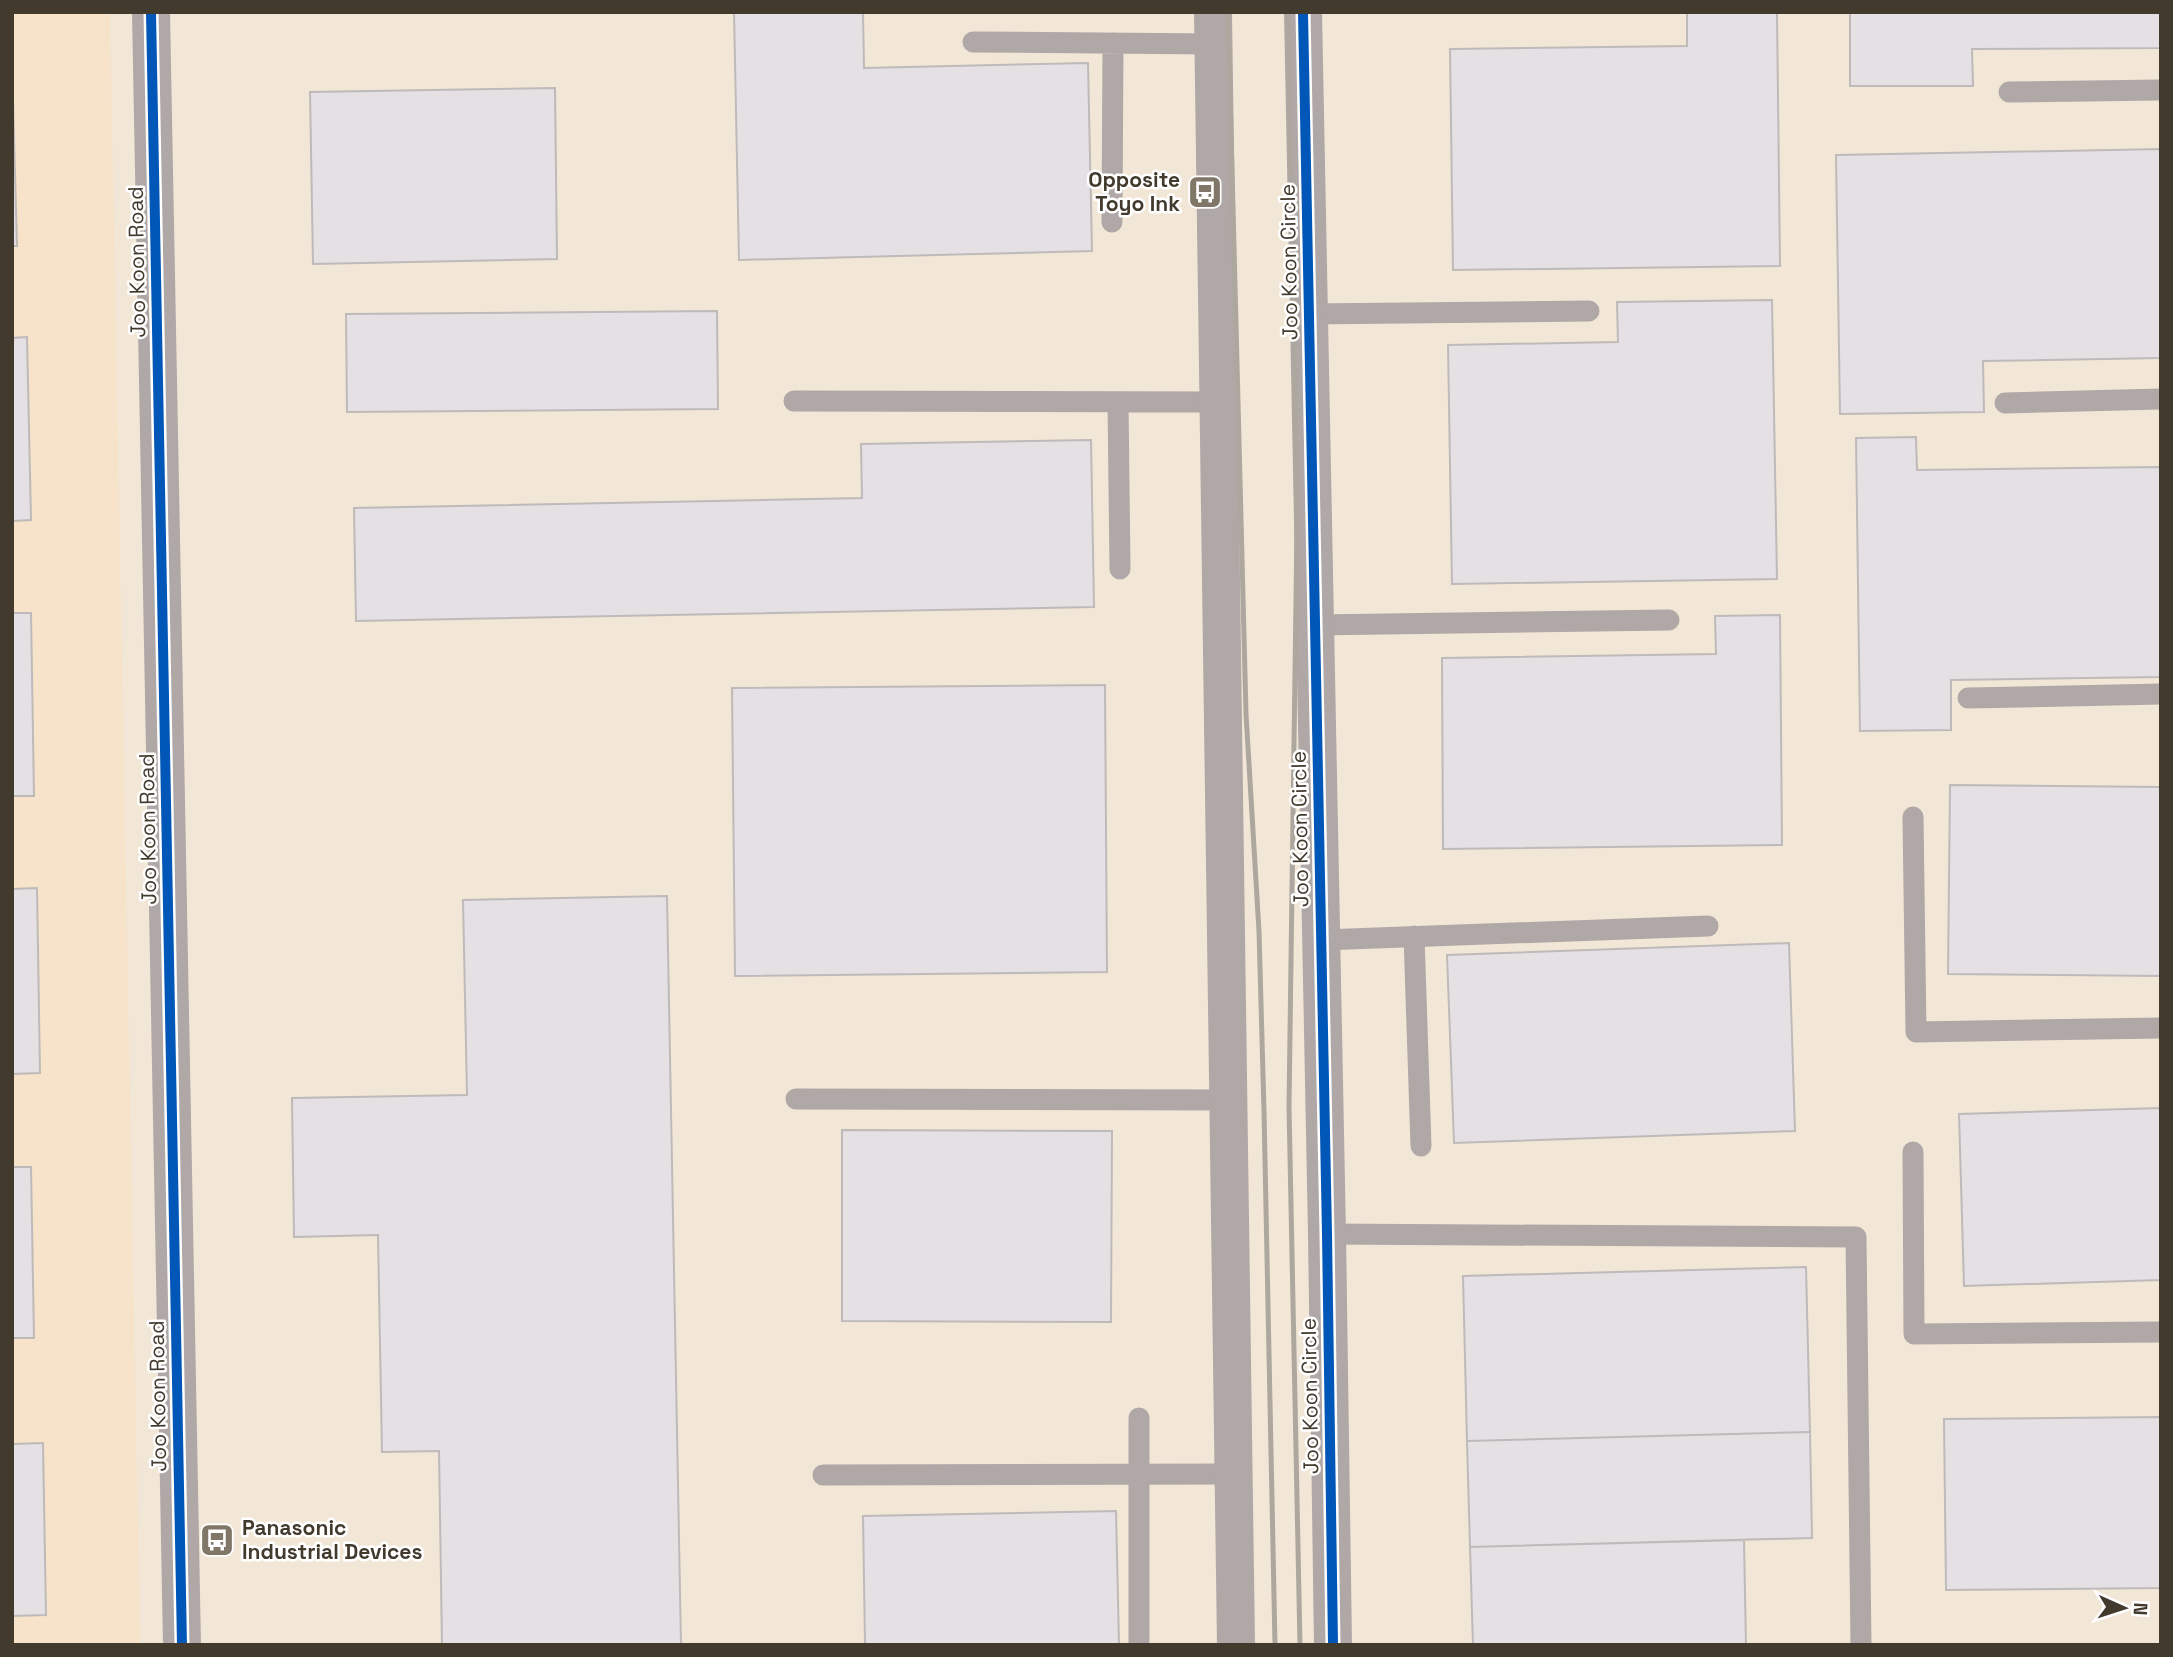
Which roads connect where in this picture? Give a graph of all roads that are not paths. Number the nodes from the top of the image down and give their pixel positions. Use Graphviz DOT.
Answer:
graph roads {
  1 [pos="151,12"];
  2 [pos="1303,12"];
  3 [pos="1214,28"];
  4 [pos="973,42"];
  5 [pos="1114,43"];
  6 [pos="2161,90"];
  7 [pos="2009,92"];
  8 [pos="1112,222"];
  9 [pos="1589,311"];
  10 [pos="1309,314"];
  11 [pos="2161,399"];
  12 [pos="794,401"];
  13 [pos="1118,402"];
  14 [pos="1219,402"];
  15 [pos="2006,403"];
  16 [pos="1120,569"];
  17 [pos="1669,620"];
  18 [pos="1315,625"];
  19 [pos="2161,694"];
  20 [pos="1968,698"];
  21 [pos="1913,817"];
  22 [pos="1708,926"];
  23 [pos="1414,936"];
  24 [pos="1322,940"];
  25 [pos="2161,1028"];
  26 [pos="796,1099"];
  27 [pos="1229,1100"];
  28 [pos="1420,1146"];
  29 [pos="1913,1152"];
  30 [pos="1327,1234"];
  31 [pos="2161,1332"];
  32 [pos="1139,1418"];
  33 [pos="1138,1474"];
  34 [pos="1234,1474"];
  35 [pos="823,1475"];
  36 [pos="182,1645"];
  37 [pos="1139,1645"];
  38 [pos="1236,1645"];
  39 [pos="1333,1645"];
  40 [pos="1861,1645"];
  1 -- 36 [label="street, Joo Koon Road"];
  2 -- 10 [label="street, Joo Koon Circle"];
  3 -- 5 [label="lane"];
  3 -- 14 [label="street"];
  4 -- 5 [label="lane"];
  5 -- 8 [label="lane"];
  6 -- 7 [label="lane"];
  9 -- 10 [label="lane"];
  10 -- 18 [label="street, Joo Koon Circle"];
  11 -- 15 [label="lane"];
  12 -- 13 [label="lane"];
  13 -- 14 [label="lane"];
  13 -- 16 [label="lane"];
  14 -- 27 [label="street"];
  17 -- 18 [label="lane"];
  18 -- 24 [label="street, Joo Koon Circle"];
  19 -- 20 [label="lane"];
  21 -- 25 [label="lane"];
  22 -- 23 [label="lane"];
  23 -- 24 [label="lane"];
  23 -- 28 [label="lane"];
  24 -- 30 [label="street, Joo Koon Circle"];
  26 -- 27 [label="lane"];
  27 -- 34 [label="street"];
  29 -- 31 [label="lane"];
  30 -- 39 [label="street, Joo Koon Circle"];
  30 -- 40 [label="lane"];
  32 -- 33 [label="lane"];
  33 -- 34 [label="lane"];
  33 -- 35 [label="lane"];
  33 -- 37 [label="lane"];
  34 -- 38 [label="street"];
}
